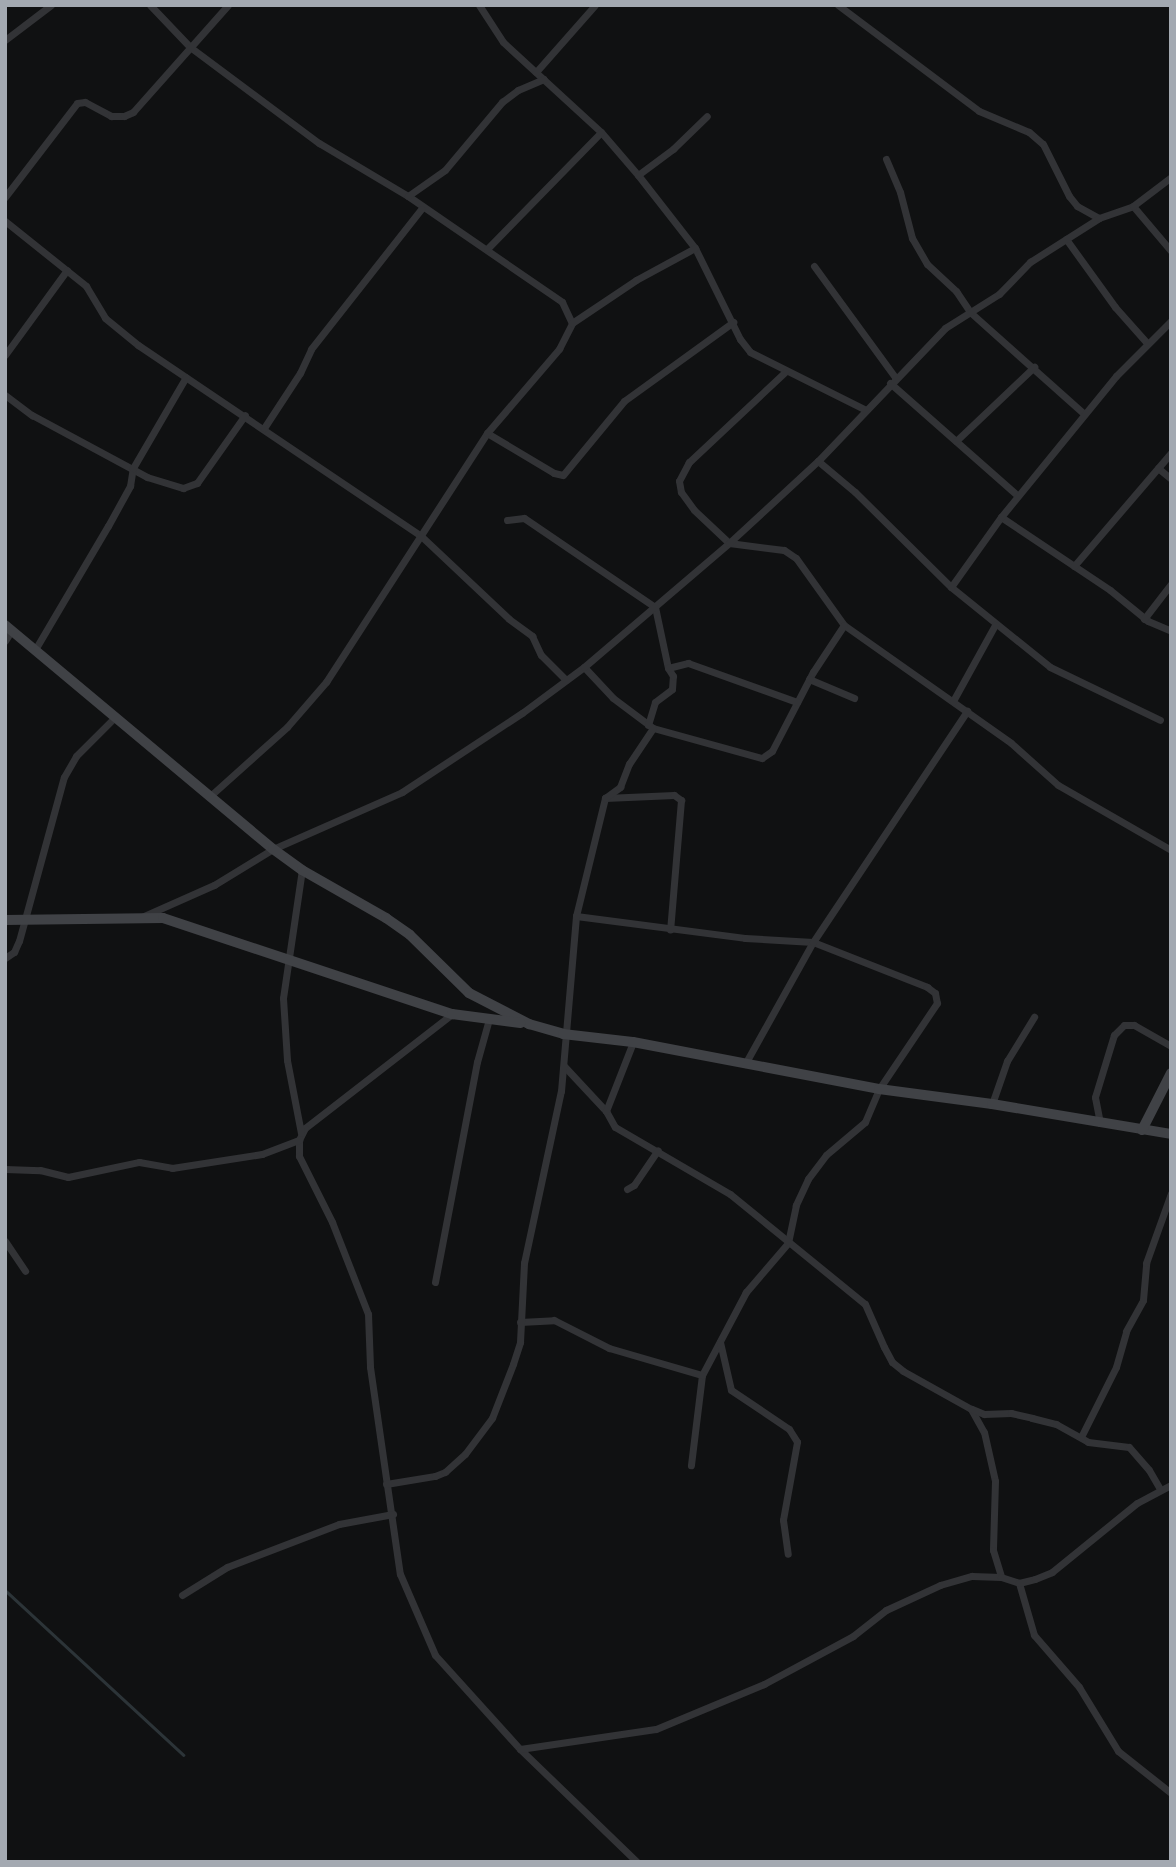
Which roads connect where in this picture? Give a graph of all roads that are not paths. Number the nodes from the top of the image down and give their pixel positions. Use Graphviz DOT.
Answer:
graph roads {
  1 [pos="51,5"];
  2 [pos="150,5"];
  3 [pos="228,5"];
  4 [pos="479,5"];
  5 [pos="595,5"];
  6 [pos="838,5"];
  7 [pos="5,40"];
  8 [pos="190,47"];
  9 [pos="536,72"];
  10 [pos="544,79"];
  11 [pos="707,116"];
  12 [pos="601,132"];
  13 [pos="886,159"];
  14 [pos="638,175"];
  15 [pos="1171,177"];
  16 [pos="5,197"];
  17 [pos="408,197"];
  18 [pos="1133,206"];
  19 [pos="422,209"];
  20 [pos="1099,218"];
  21 [pos="5,221"];
  22 [pos="1066,240"];
  23 [pos="695,248"];
  24 [pos="487,249"];
  25 [pos="1171,251"];
  26 [pos="814,266"];
  27 [pos="67,270"];
  28 [pos="970,312"];
  29 [pos="1171,321"];
  30 [pos="733,322"];
  31 [pos="572,323"];
  32 [pos="1147,342"];
  33 [pos="5,355"];
  34 [pos="1034,367"];
  35 [pos="785,372"];
  36 [pos="186,377"];
  37 [pos="893,380"];
  38 [pos="5,395"];
  39 [pos="866,410"];
  40 [pos="1084,414"];
  41 [pos="246,415"];
  42 [pos="264,428"];
  43 [pos="488,433"];
  44 [pos="956,441"];
  45 [pos="1171,453"];
  46 [pos="818,461"];
  47 [pos="133,468"];
  48 [pos="1158,468"];
  49 [pos="1171,479"];
  50 [pos="1014,493"];
  51 [pos="1001,517"];
  52 [pos="507,520"];
  53 [pos="420,535"];
  54 [pos="729,543"];
  55 [pos="1074,566"];
  56 [pos="1171,584"];
  57 [pos="951,587"];
  58 [pos="654,607"];
  59 [pos="1144,619"];
  60 [pos="844,625"];
  61 [pos="995,625"];
  62 [pos="9,627"];
  63 [pos="1171,631"];
  64 [pos="5,641"];
  65 [pos="36,648"];
  66 [pos="584,667"];
  67 [pos="668,668"];
  68 [pos="809,679"];
  69 [pos="566,680"];
  70 [pos="853,698"];
  71 [pos="953,701"];
  72 [pos="797,702"];
  73 [pos="967,711"];
  74 [pos="115,717"];
  75 [pos="1160,720"];
  76 [pos="650,727"];
  77 [pos="209,797"];
  78 [pos="605,798"];
  79 [pos="273,849"];
  80 [pos="1171,850"];
  81 [pos="302,870"];
  82 [pos="143,916"];
  83 [pos="576,916"];
  84 [pos="25,919"];
  85 [pos="5,920"];
  86 [pos="670,930"];
  87 [pos="813,943"];
  88 [pos="5,958"];
  89 [pos="291,959"];
  90 [pos="452,1014"];
  91 [pos="1034,1017"];
  92 [pos="489,1019"];
  93 [pos="529,1024"];
  94 [pos="563,1034"];
  95 [pos="633,1042"];
  96 [pos="1171,1046"];
  97 [pos="745,1063"];
  98 [pos="564,1066"];
  99 [pos="1171,1073"];
  100 [pos="879,1089"];
  101 [pos="992,1104"];
  102 [pos="606,1111"];
  103 [pos="1100,1123"];
  104 [pos="1142,1130"];
  105 [pos="1171,1134"];
  106 [pos="300,1137"];
  107 [pos="658,1150"];
  108 [pos="5,1168"];
  109 [pos="627,1189"];
  110 [pos="1171,1193"];
  111 [pos="5,1241"];
  112 [pos="788,1243"];
  113 [pos="25,1271"];
  114 [pos="435,1282"];
  115 [pos="520,1322"];
  116 [pos="720,1342"];
  117 [pos="702,1375"];
  118 [pos="971,1409"];
  119 [pos="1081,1437"];
  120 [pos="691,1465"];
  121 [pos="386,1484"];
  122 [pos="1171,1486"];
  123 [pos="1160,1489"];
  124 [pos="393,1514"];
  125 [pos="788,1554"];
  126 [pos="1001,1577"];
  127 [pos="1019,1583"];
  128 [pos="182,1595"];
  129 [pos="520,1749"];
  130 [pos="1171,1793"];
  131 [pos="637,1862"];
  1 -- 7 [label="street"];
  2 -- 8 [label="street"];
  3 -- 8 [label="street"];
  4 -- 9 [label="street"];
  5 -- 9 [label="street"];
  6 -- 20 [label="street"];
  8 -- 16 [label="street"];
  8 -- 17 [label="street"];
  9 -- 10 [label="street"];
  10 -- 12 [label="street"];
  10 -- 17 [label="street"];
  11 -- 14 [label="street"];
  12 -- 14 [label="street"];
  12 -- 24 [label="street"];
  13 -- 28 [label="street"];
  14 -- 23 [label="street"];
  15 -- 18 [label="street"];
  17 -- 19 [label="street"];
  18 -- 20 [label="street"];
  18 -- 25 [label="street"];
  19 -- 24 [label="street"];
  19 -- 42 [label="street"];
  20 -- 22 [label="street"];
  21 -- 27 [label="street"];
  22 -- 28 [label="street"];
  22 -- 32 [label="street"];
  23 -- 30 [label="street"];
  23 -- 31 [label="street"];
  24 -- 31 [label="street"];
  26 -- 37 [label="street"];
  27 -- 33 [label="street"];
  27 -- 36 [label="street"];
  28 -- 34 [label="street"];
  28 -- 37 [label="street"];
  29 -- 32 [label="street"];
  30 -- 35 [label="street"];
  30 -- 43 [label="street"];
  31 -- 43 [label="street"];
  32 -- 40 [label="street"];
  34 -- 40 [label="street"];
  34 -- 44 [label="street"];
  35 -- 39 [label="street"];
  35 -- 54 [label="street"];
  36 -- 41 [label="street"];
  36 -- 47 [label="street"];
  37 -- 39 [label="street"];
  37 -- 44 [label="street"];
  38 -- 47 [label="street"];
  39 -- 46 [label="street"];
  40 -- 50 [label="street"];
  41 -- 42 [label="street"];
  41 -- 47 [label="street"];
  42 -- 53 [label="street"];
  43 -- 53 [label="street"];
  44 -- 50 [label="street"];
  45 -- 48 [label="street"];
  46 -- 54 [label="street"];
  46 -- 57 [label="street"];
  47 -- 65 [label="street"];
  48 -- 49 [label="street"];
  48 -- 55 [label="street"];
  50 -- 51 [label="street"];
  51 -- 55 [label="street"];
  51 -- 57 [label="street"];
  52 -- 58 [label="street"];
  53 -- 69 [label="street"];
  53 -- 77 [label="street"];
  54 -- 58 [label="street"];
  54 -- 60 [label="street"];
  55 -- 59 [label="street"];
  56 -- 59 [label="street"];
  57 -- 61 [label="street"];
  58 -- 66 [label="street"];
  58 -- 67 [label="street"];
  59 -- 63 [label="street"];
  60 -- 68 [label="street"];
  60 -- 71 [label="street"];
  61 -- 71 [label="street"];
  61 -- 75 [label="street"];
  62 -- 64 [label="street"];
  62 -- 65 [label="street"];
  65 -- 74 [label="street"];
  66 -- 69 [label="street"];
  66 -- 76 [label="street"];
  67 -- 72 [label="street"];
  67 -- 76 [label="street"];
  68 -- 70 [label="street"];
  68 -- 72 [label="street"];
  69 -- 79 [label="street"];
  71 -- 73 [label="street"];
  72 -- 76 [label="street"];
  73 -- 80 [label="street"];
  73 -- 87 [label="street"];
  74 -- 77 [label="street"];
  74 -- 84 [label="street"];
  76 -- 78 [label="street"];
  77 -- 79 [label="street"];
  78 -- 83 [label="street"];
  78 -- 86 [label="street"];
  79 -- 81 [label="street"];
  79 -- 82 [label="street"];
  81 -- 89 [label="street"];
  81 -- 93 [label="street"];
  82 -- 84 [label="street"];
  82 -- 89 [label="street"];
  83 -- 86 [label="street"];
  83 -- 94 [label="street"];
  84 -- 85 [label="street"];
  84 -- 88 [label="street"];
  86 -- 87 [label="street"];
  87 -- 97 [label="street"];
  87 -- 100 [label="street"];
  89 -- 90 [label="street"];
  89 -- 106 [label="street"];
  90 -- 92 [label="street"];
  90 -- 106 [label="street"];
  91 -- 101 [label="street"];
  92 -- 93 [label="street"];
  92 -- 114 [label="street"];
  93 -- 94 [label="street"];
  94 -- 95 [label="street"];
  94 -- 98 [label="street"];
  95 -- 97 [label="street"];
  95 -- 102 [label="street"];
  96 -- 103 [label="street"];
  97 -- 100 [label="street"];
  98 -- 102 [label="street"];
  98 -- 115 [label="street"];
  99 -- 104 [label="street"];
  100 -- 101 [label="street"];
  100 -- 112 [label="street"];
  101 -- 103 [label="street"];
  102 -- 107 [label="street"];
  103 -- 104 [label="street"];
  104 -- 105 [label="street"];
  106 -- 108 [label="street"];
  106 -- 121 [label="street"];
  107 -- 109 [label="street"];
  107 -- 112 [label="street"];
  110 -- 119 [label="street"];
  111 -- 113 [label="street"];
  112 -- 116 [label="street"];
  112 -- 118 [label="street"];
  115 -- 117 [label="street"];
  115 -- 121 [label="street"];
  116 -- 117 [label="street"];
  116 -- 125 [label="street"];
  117 -- 120 [label="street"];
  118 -- 119 [label="street"];
  118 -- 126 [label="street"];
  119 -- 123 [label="street"];
  121 -- 124 [label="street"];
  122 -- 123 [label="street"];
  123 -- 127 [label="street"];
  124 -- 128 [label="street"];
  124 -- 129 [label="street"];
  126 -- 127 [label="street"];
  126 -- 129 [label="street"];
  127 -- 130 [label="street"];
  129 -- 131 [label="street"];
}
